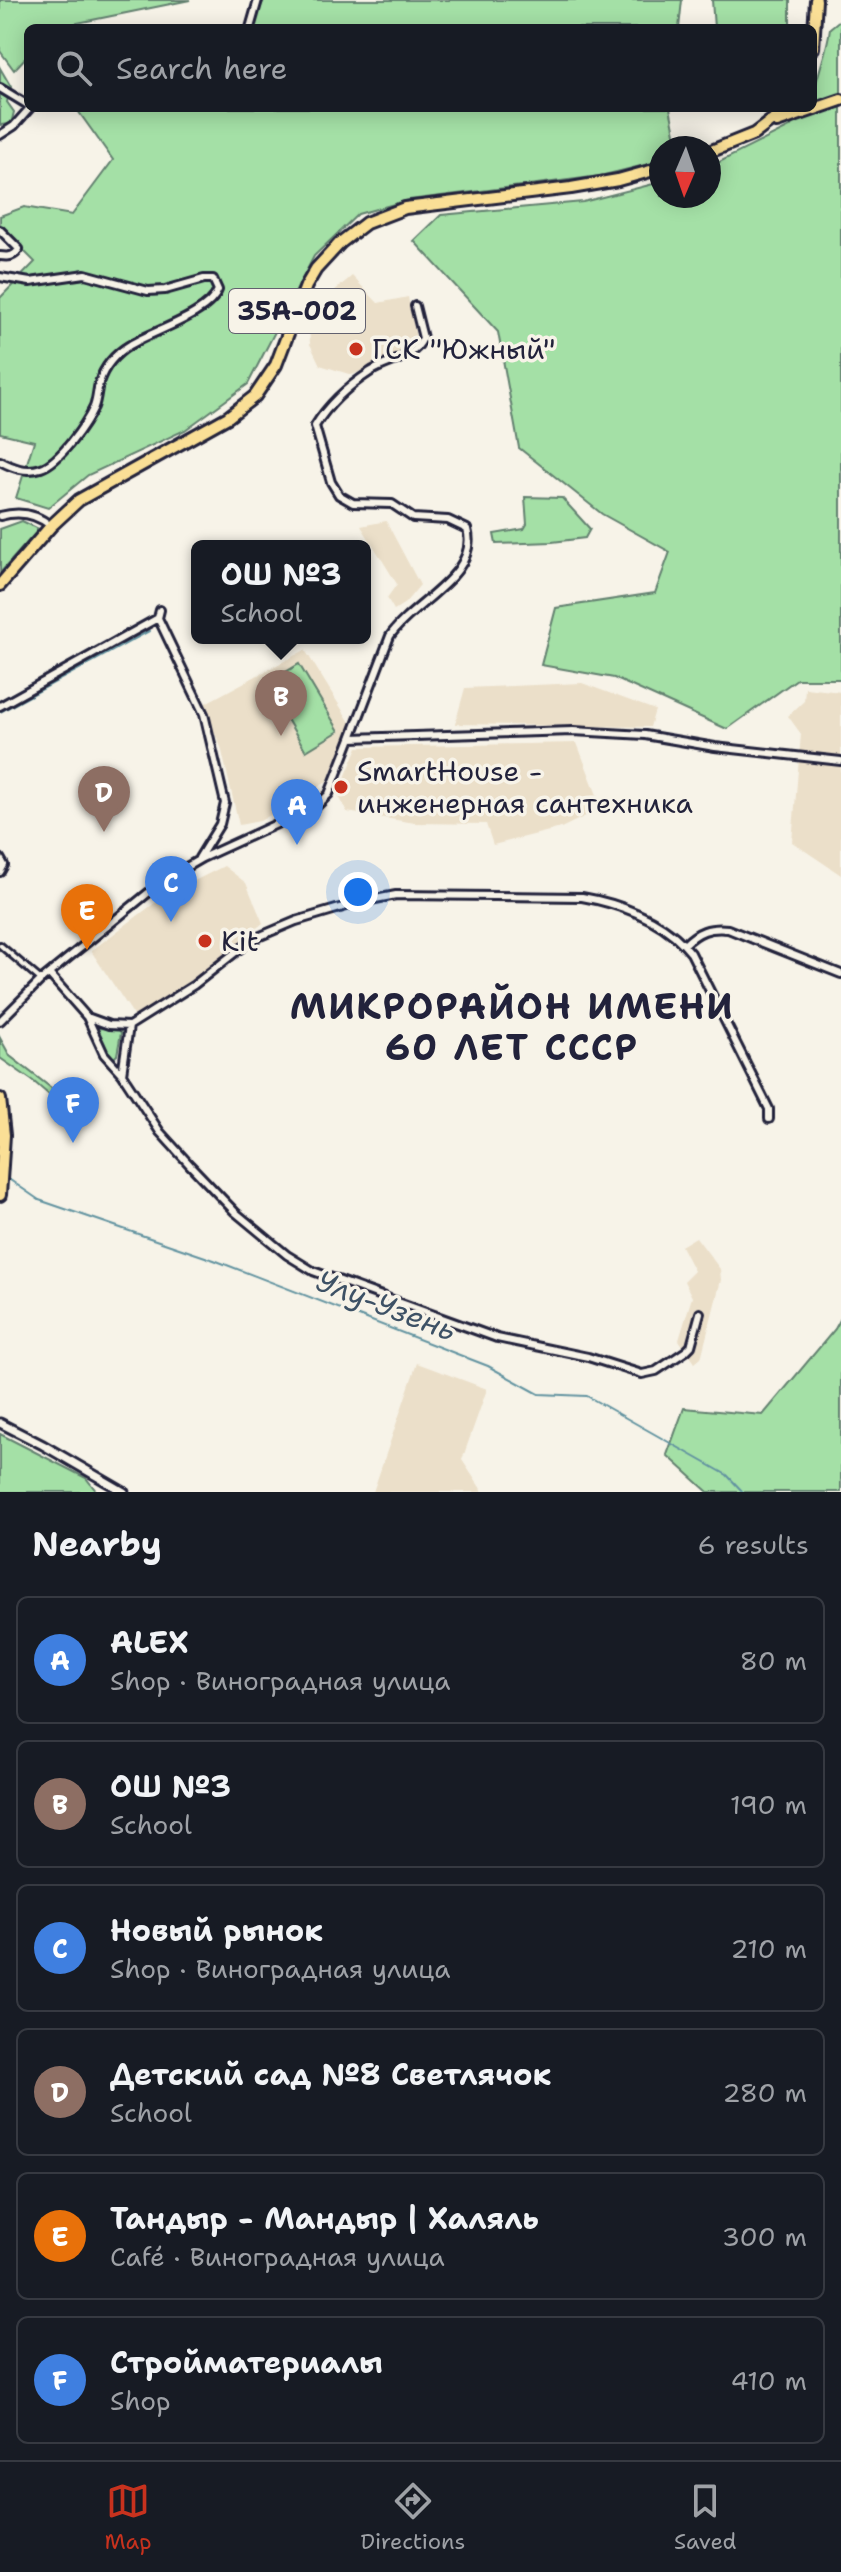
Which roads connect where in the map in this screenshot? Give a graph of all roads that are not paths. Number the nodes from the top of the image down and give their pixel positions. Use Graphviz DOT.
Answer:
graph roads {
  1 [pos="258,0"];
  2 [pos="816,0"];
  3 [pos="251,24"];
  4 [pos="814,24"];
  5 [pos="0,88"];
  6 [pos="841,100"];
  7 [pos="24,104"];
  8 [pos="817,108"];
  9 [pos="25,112"];
  10 [pos="783,112"];
  11 [pos="806,112"];
  12 [pos="768,125"];
  13 [pos="0,135"];
  14 [pos="721,147"];
  15 [pos="649,171"];
  16 [pos="0,230"];
  17 [pos="0,256"];
  18 [pos="0,277"];
  19 [pos="415,306"];
  20 [pos="0,461"];
  21 [pos="0,516"];
  22 [pos="51,526"];
  23 [pos="0,585"];
  24 [pos="0,706"];
  25 [pos="351,738"];
  26 [pos="841,761"];
  27 [pos="1,859"];
  28 [pos="197,861"];
  29 [pos="0,872"];
  30 [pos="0,945"];
  31 [pos="684,945"];
  32 [pos="841,974"];
  33 [pos="50,975"];
  34 [pos="41,980"];
  35 [pos="87,1017"];
  36 [pos="0,1021"];
  37 [pos="129,1026"];
  38 [pos="122,1074"];
  39 [pos="0,1099"];
  40 [pos="769,1119"];
  41 [pos="2,1174"];
  42 [pos="0,1188"];
  43 [pos="0,1195"];
  44 [pos="700,1313"];
  45 [pos="0,1423"];
  46 [pos="124,1492"];
  1 -- 3 [label="street"];
  2 -- 4 [label="highway"];
  5 -- 7 [label="street"];
  6 -- 8 [label="highway"];
  9 -- 13 [label="street"];
  10 -- 12 [label="highway"];
  11 -- 12 [label="highway"];
  12 -- 14 [label="highway"];
  15 -- 22 [label="highway, 35А-002"];
  16 -- 17 [label="street"];
  18 -- 20 [label="street"];
  19 -- 25 [label="street"];
  21 -- 22 [label="street"];
  22 -- 23 [label="highway, 35А-002"];
  24 -- 28 [label="street"];
  25 -- 26 [label="street"];
  25 -- 28 [label="street"];
  27 -- 29 [label="street"];
  28 -- 33 [label="street"];
  30 -- 34 [label="street"];
  31 -- 32 [label="street"];
  31 -- 37 [label="street"];
  31 -- 40 [label="street"];
  33 -- 34 [label="street"];
  33 -- 35 [label="street"];
  34 -- 36 [label="street"];
  35 -- 37 [label="street"];
  35 -- 38 [label="street"];
  37 -- 38 [label="street"];
  38 -- 44 [label="street"];
  39 -- 41 [label="highway"];
  41 -- 42 [label="highway"];
  42 -- 43 [label="highway"];
  45 -- 46 [label="street"];
}
